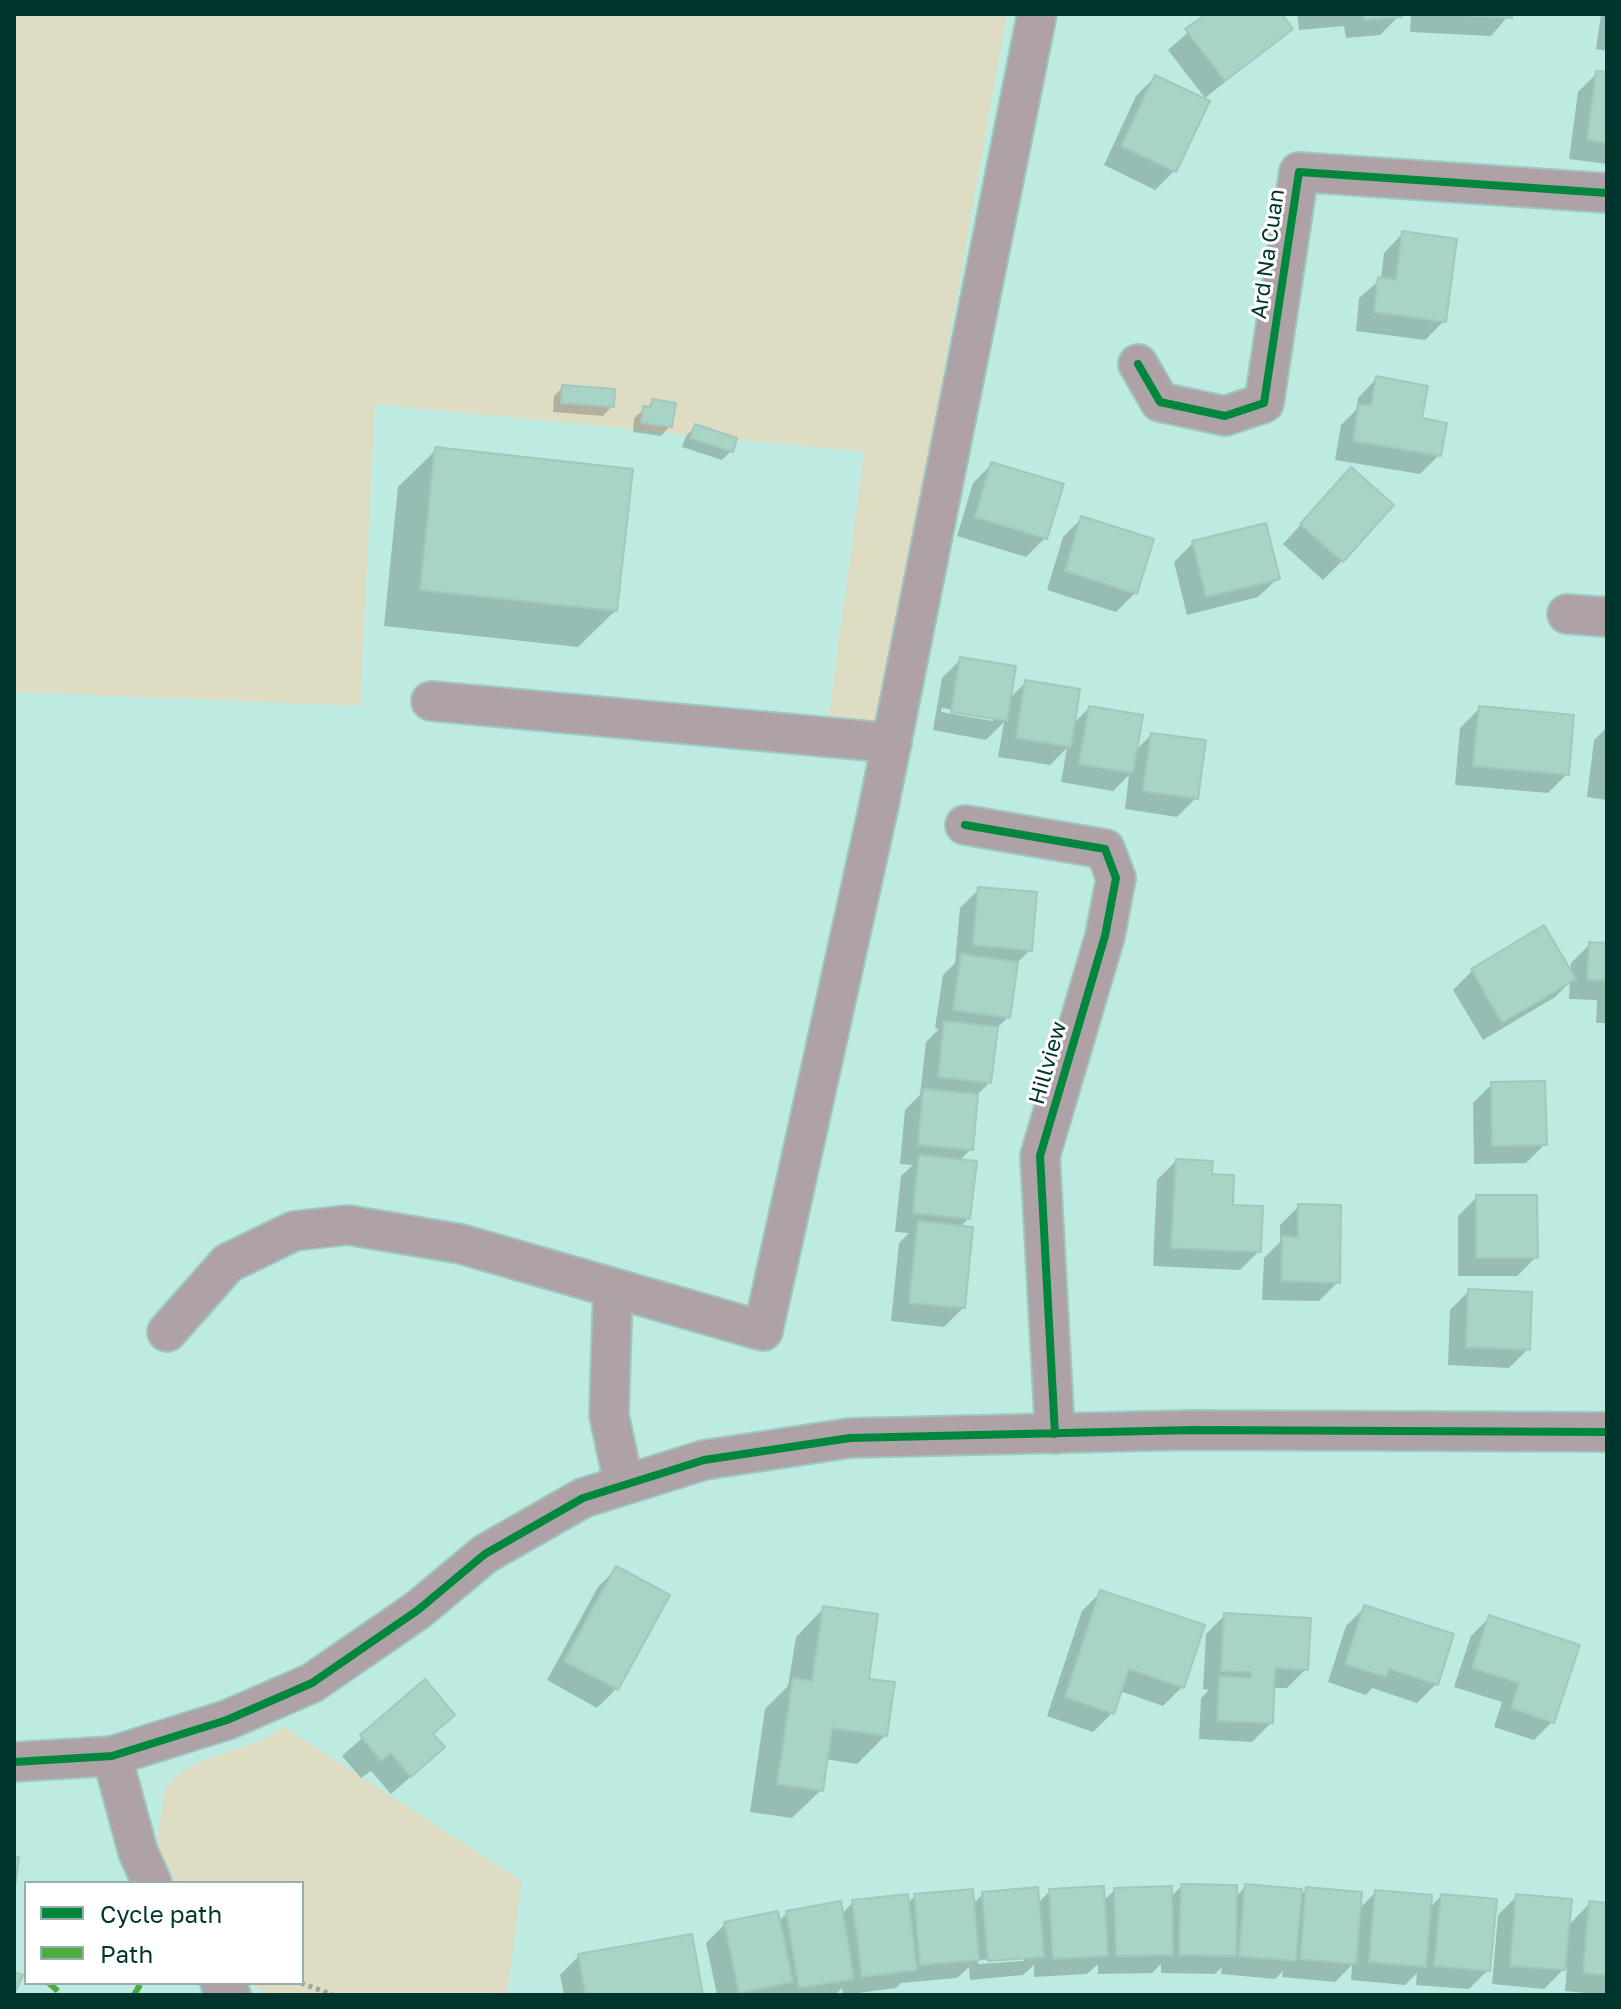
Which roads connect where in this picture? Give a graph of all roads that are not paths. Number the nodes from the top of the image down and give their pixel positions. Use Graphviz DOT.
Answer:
graph roads {
  1 [pos="1037,14"];
  2 [pos="1607,193"];
  3 [pos="1138,364"];
  4 [pos="1567,614"];
  5 [pos="1607,617"];
  6 [pos="431,701"];
  7 [pos="892,743"];
  8 [pos="965,825"];
  9 [pos="613,1288"];
  10 [pos="167,1332"];
  11 [pos="1607,1432"];
  12 [pos="1055,1434"];
  13 [pos="624,1485"];
  14 [pos="112,1756"];
  15 [pos="14,1762"];
  16 [pos="151,1881"];
  1 -- 7 [label="street"];
  2 -- 3 [label="street, Ard Na Cuan"];
  4 -- 5 [label="street"];
  6 -- 7 [label="street"];
  7 -- 9 [label="street"];
  8 -- 12 [label="street, Hillview"];
  9 -- 10 [label="street"];
  9 -- 13 [label="street"];
  11 -- 12 [label="street"];
  12 -- 13 [label="street"];
  13 -- 14 [label="street"];
  14 -- 15 [label="street"];
  14 -- 16 [label="street"];
}
